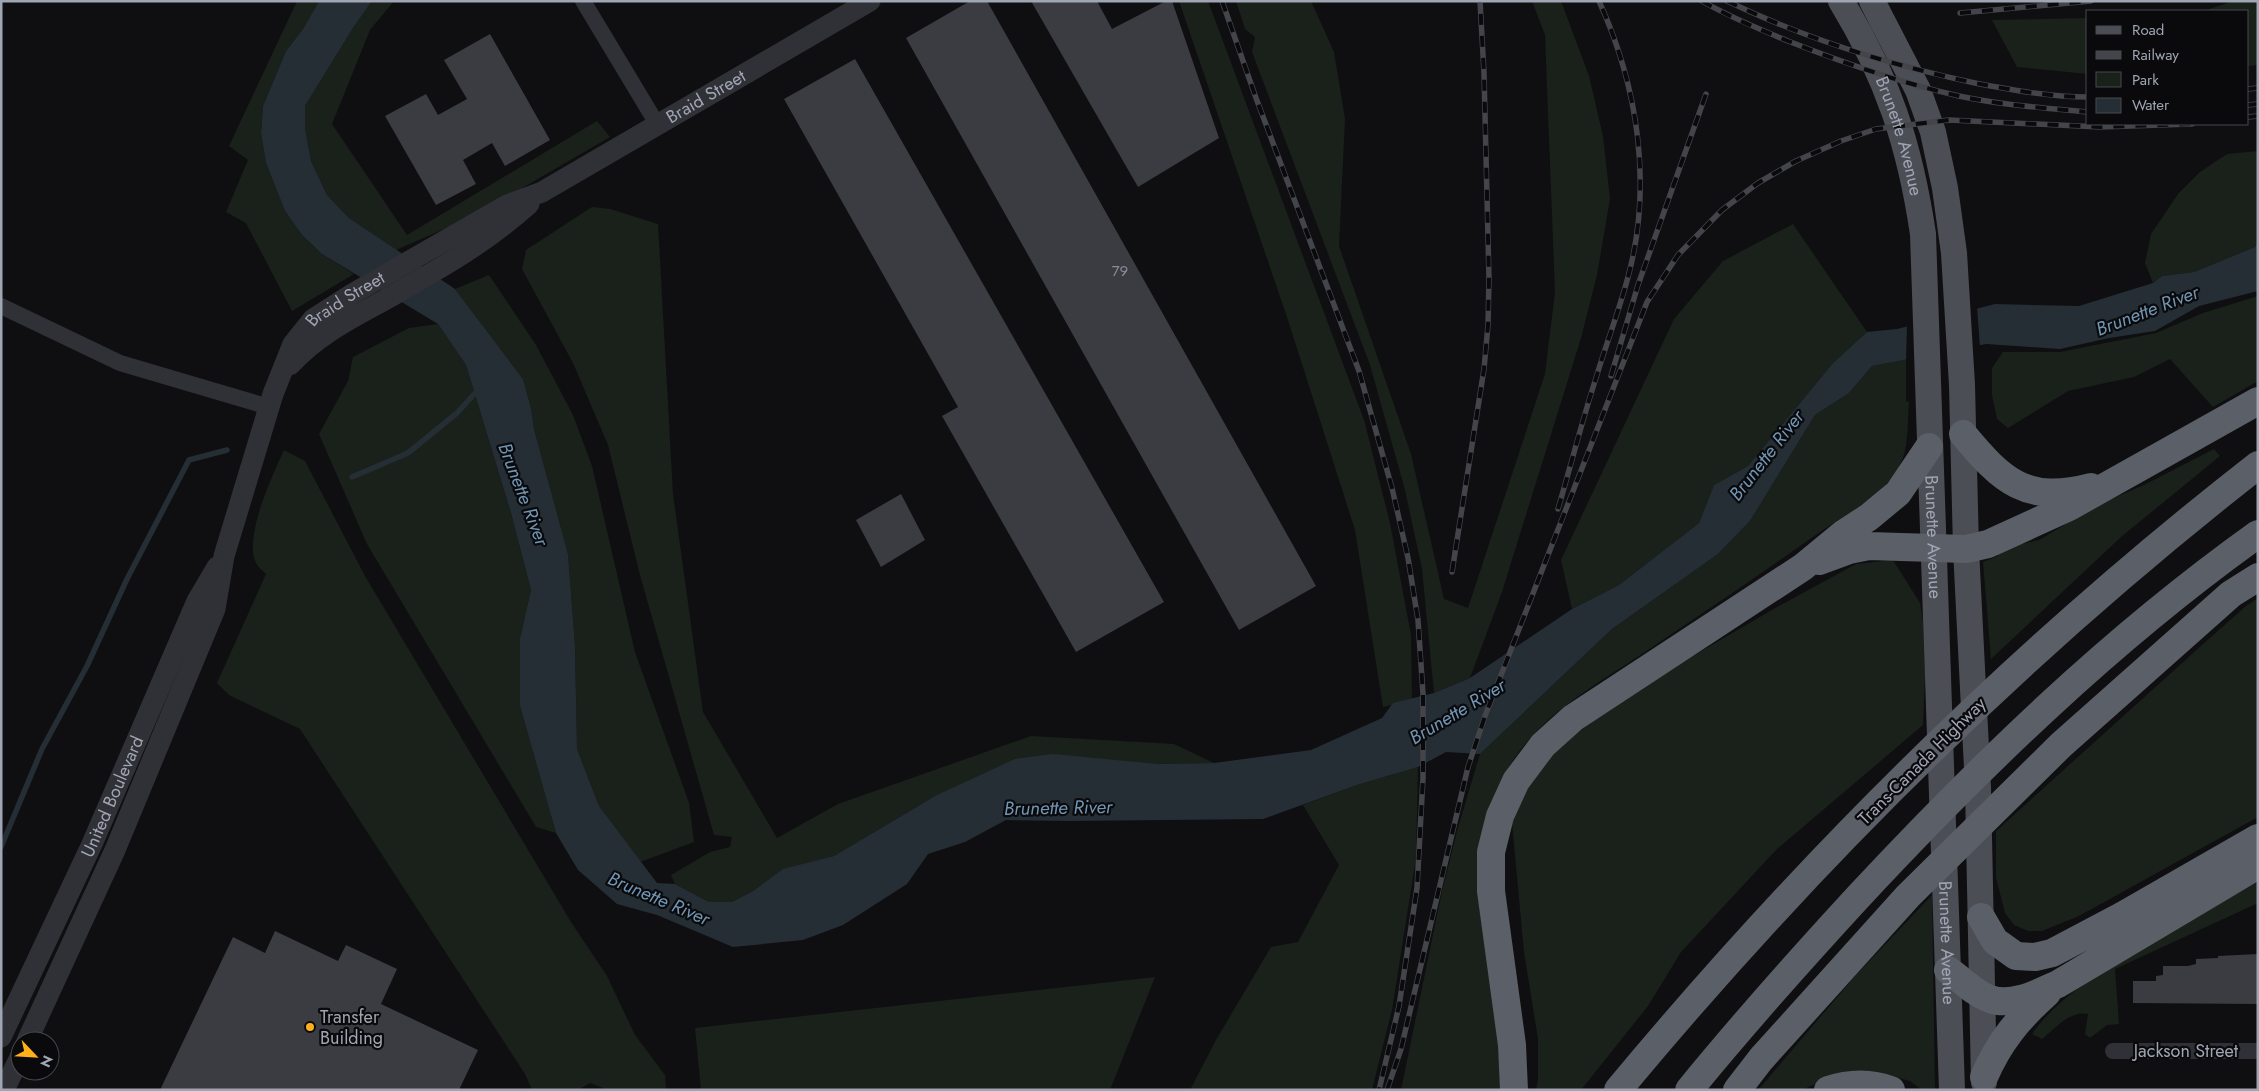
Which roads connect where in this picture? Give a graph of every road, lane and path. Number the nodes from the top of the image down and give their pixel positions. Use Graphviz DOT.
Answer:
graph roads {
  1 [pos="583,1"];
  2 [pos="870,1"];
  3 [pos="1841,1"];
  4 [pos="1872,1"];
  5 [pos="657,124"];
  6 [pos="542,192"];
  7 [pos="1,306"];
  8 [pos="280,376"];
  9 [pos="2258,401"];
  10 [pos="269,407"];
  11 [pos="1962,434"];
  12 [pos="1929,448"];
  13 [pos="2258,465"];
  14 [pos="2119,479"];
  15 [pos="2258,534"];
  16 [pos="1933,549"];
  17 [pos="1966,549"];
  18 [pos="224,556"];
  19 [pos="1803,567"];
  20 [pos="2258,577"];
  21 [pos="2258,838"];
  22 [pos="2258,865"];
  23 [pos="1981,917"];
  24 [pos="1948,970"];
  25 [pos="2058,984"];
  26 [pos="1982,994"];
  27 [pos="33,1031"];
  28 [pos="1,1037"];
  29 [pos="2113,1051"];
  30 [pos="2258,1051"];
  31 [pos="10,1078"];
  32 [pos="1984,1084"];
  33 [pos="4,1090"];
  34 [pos="1514,1090"];
  35 [pos="1618,1090"];
  36 [pos="1689,1090"];
  37 [pos="1737,1090"];
  38 [pos="1828,1090"];
  39 [pos="1892,1090"];
  40 [pos="1952,1090"];
  1 -- 5 [label="street"];
  2 -- 5 [label="street, Braid Street"];
  3 -- 12 [label="main road, Brunette Avenue"];
  4 -- 11 [label="main road, Brunette Avenue"];
  5 -- 6 [label="street, Braid Street"];
  6 -- 8 [label="street, Braid Street"];
  6 -- 8 [label="street, Braid Street"];
  7 -- 10 [label="street"];
  8 -- 10 [label="street, Braid Street"];
  9 -- 14 [label="highway"];
  10 -- 18 [label="street, United Boulevard"];
  11 -- 14 [label="highway"];
  11 -- 17 [label="main road, Brunette Avenue"];
  12 -- 16 [label="main road, Brunette Avenue"];
  12 -- 19 [label="highway"];
  13 -- 35 [label="highway, Trans-Canada Highway"];
  14 -- 17 [label="highway"];
  15 -- 36 [label="highway"];
  16 -- 17 [label="highway"];
  16 -- 19 [label="highway"];
  16 -- 24 [label="main road, Brunette Avenue"];
  17 -- 23 [label="main road, Brunette Avenue"];
  18 -- 27 [label="street, United Boulevard"];
  18 -- 28 [label="street, United Boulevard"];
  19 -- 34 [label="highway"];
  20 -- 37 [label="highway"];
  21 -- 23 [label="highway"];
  22 -- 25 [label="highway"];
  23 -- 26 [label="main road, Brunette Avenue"];
  24 -- 26 [label="highway"];
  24 -- 40 [label="main road, Brunette Avenue"];
  25 -- 26 [label="highway"];
  25 -- 32 [label="highway"];
  26 -- 32 [label="main road, Brunette Avenue"];
  29 -- 30 [label="street, Jackson Street"];
  31 -- 33 [label="street"];
  38 -- 39 [label="highway"];
}
